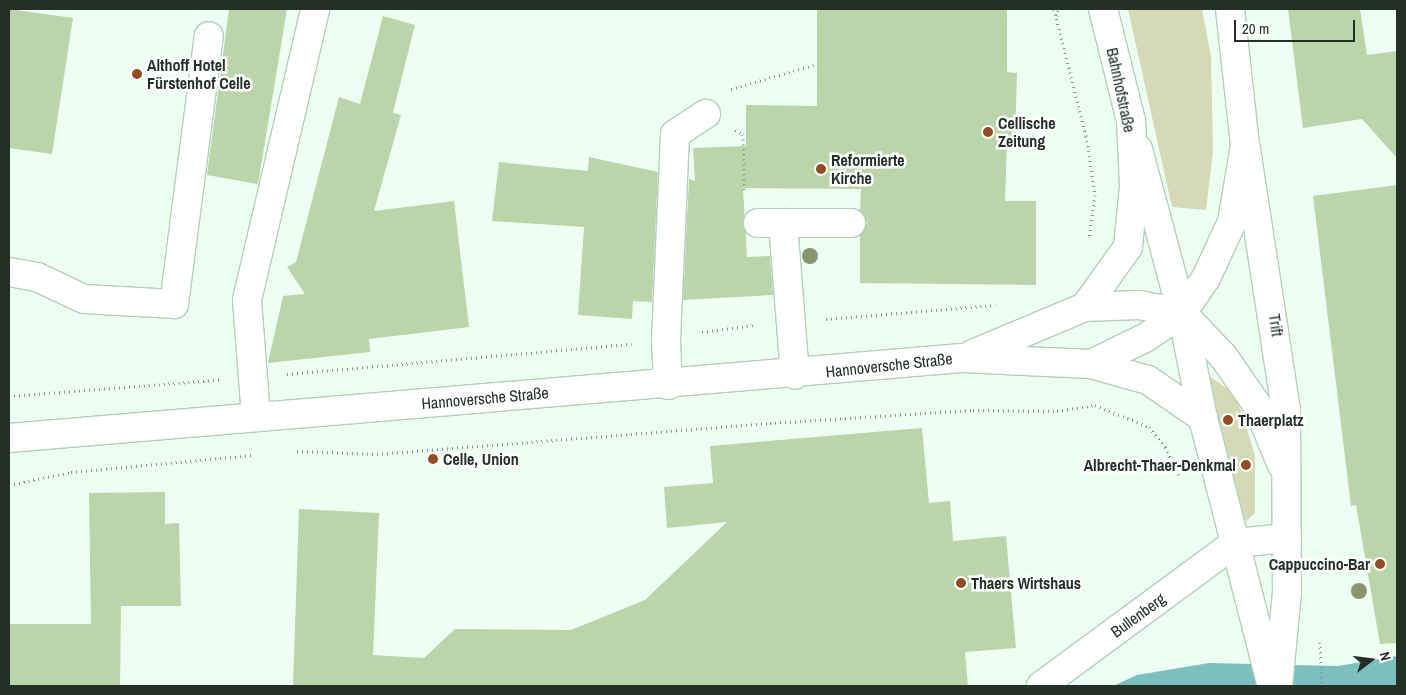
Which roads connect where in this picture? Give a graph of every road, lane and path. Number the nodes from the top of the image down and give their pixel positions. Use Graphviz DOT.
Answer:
graph roads {
  1 [pos="315,9"];
  2 [pos="1056,9"];
  3 [pos="1103,9"];
  4 [pos="1230,9"];
  5 [pos="209,36"];
  6 [pos="816,64"];
  7 [pos="706,114"];
  8 [pos="1131,121"];
  9 [pos="1245,145"];
  10 [pos="770,223"];
  11 [pos="851,223"];
  12 [pos="1086,245"];
  13 [pos="9,272"];
  14 [pos="1003,304"];
  15 [pos="1085,308"];
  16 [pos="1182,313"];
  17 [pos="792,322"];
  18 [pos="666,340"];
  19 [pos="962,358"];
  20 [pos="1091,364"];
  21 [pos="795,375"];
  22 [pos="253,377"];
  23 [pos="668,385"];
  24 [pos="9,396"];
  25 [pos="256,418"];
  26 [pos="1203,418"];
  27 [pos="9,438"];
  28 [pos="294,451"];
  29 [pos="255,455"];
  30 [pos="1286,476"];
  31 [pos="1181,479"];
  32 [pos="9,485"];
  33 [pos="1287,538"];
  34 [pos="1235,543"];
  35 [pos="1320,637"];
  36 [pos="1271,644"];
  37 [pos="1040,686"];
  38 [pos="1272,686"];
  39 [pos="1278,686"];
  40 [pos="1322,686"];
  1 -- 22 [label="main road"];
  2 -- 12 [label="path"];
  3 -- 8 [label="main road, Bahnhofstraße"];
  4 -- 9 [label="main road, Trift"];
  5 -- 13 [label="main road"];
  6 -- 7 [label="path"];
  7 -- 10 [label="path"];
  7 -- 18 [label="main road"];
  8 -- 15 [label="main road, Bahnhofstraße"];
  8 -- 16 [label="main road"];
  9 -- 16 [label="main road"];
  9 -- 30 [label="main road, Trift"];
  10 -- 11 [label="main road"];
  10 -- 17 [label="main road"];
  14 -- 17 [label="path"];
  15 -- 16 [label="main road"];
  15 -- 19 [label="main road, Hannoversche Straße"];
  16 -- 20 [label="main road"];
  16 -- 26 [label="main road"];
  16 -- 30 [label="main road"];
  17 -- 18 [label="path"];
  17 -- 21 [label="main road"];
  18 -- 22 [label="path"];
  18 -- 23 [label="main road"];
  19 -- 20 [label="main road, Hannoversche Straße"];
  19 -- 21 [label="main road, Hannoversche Straße"];
  20 -- 26 [label="main road"];
  21 -- 23 [label="main road, Hannoversche Straße"];
  22 -- 24 [label="path"];
  22 -- 25 [label="main road"];
  23 -- 25 [label="main road, Hannoversche Straße"];
  25 -- 27 [label="main road, Hannoversche Straße"];
  26 -- 34 [label="main road"];
  28 -- 31 [label="path"];
  29 -- 32 [label="path"];
  30 -- 33 [label="main road, Trift"];
  33 -- 34 [label="main road"];
  33 -- 36 [label="main road, Trift"];
  34 -- 36 [label="main road"];
  34 -- 37 [label="main road, Bullenberg"];
  35 -- 40 [label="path"];
  36 -- 38 [label="main road"];
  36 -- 39 [label="main road"];
}
